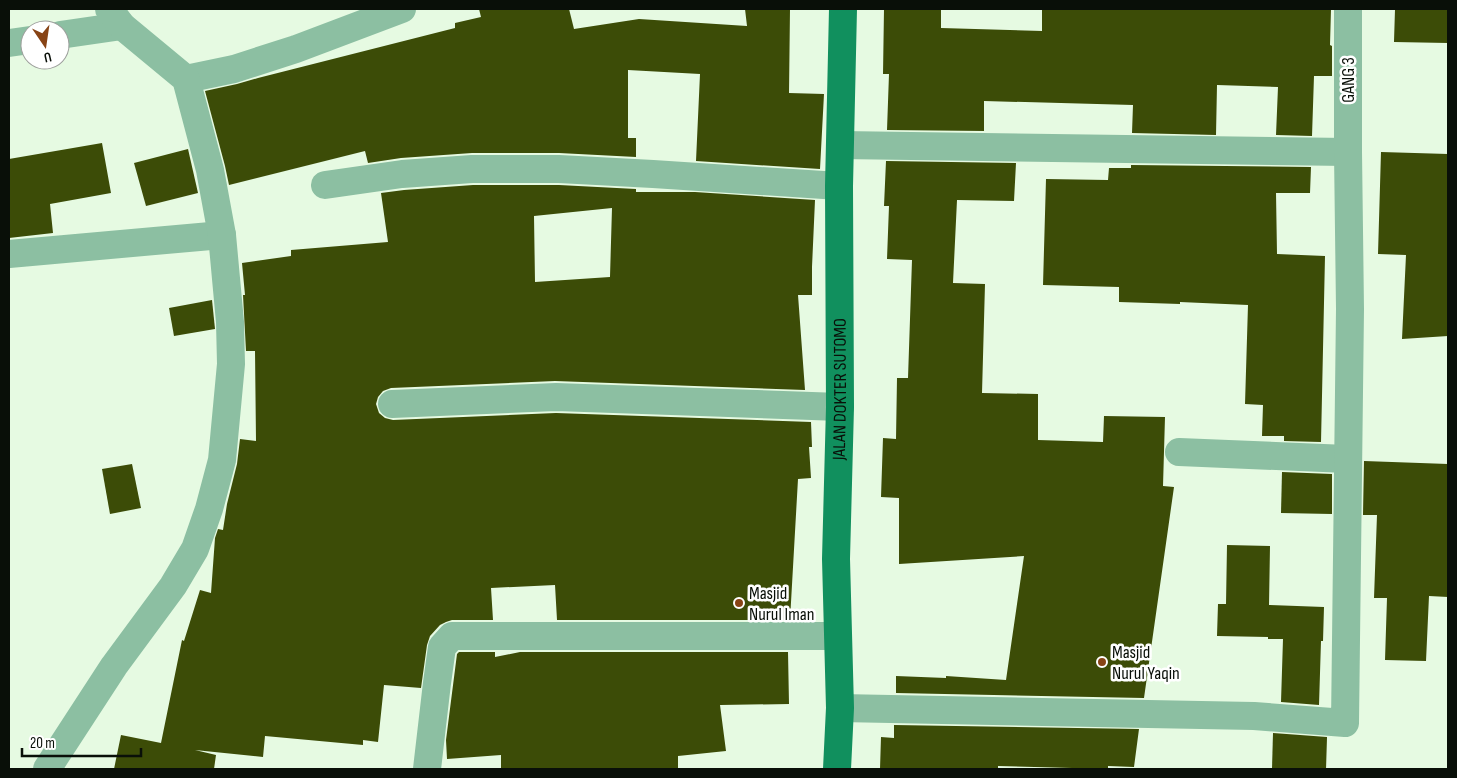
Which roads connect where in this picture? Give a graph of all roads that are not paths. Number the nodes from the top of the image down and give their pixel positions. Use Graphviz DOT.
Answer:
graph roads {
  1 [pos="402,9"];
  2 [pos="843,9"];
  3 [pos="1348,9"];
  4 [pos="116,17"];
  5 [pos="358,18"];
  6 [pos="70,32"];
  7 [pos="186,79"];
  8 [pos="840,145"];
  9 [pos="1348,152"];
  10 [pos="325,185"];
  11 [pos="839,186"];
  12 [pos="222,235"];
  13 [pos="9,254"];
  14 [pos="392,404"];
  15 [pos="840,407"];
  16 [pos="1179,452"];
  17 [pos="1347,458"];
  18 [pos="837,636"];
  19 [pos="840,708"];
  20 [pos="47,769"];
  21 [pos="427,769"];
  22 [pos="837,769"];
  1 -- 5 [label="street"];
  2 -- 8 [label="main road, JALAN DOKTER SUTOMO"];
  3 -- 9 [label="street, GANG 3"];
  4 -- 6 [label="street"];
  4 -- 7 [label="street"];
  5 -- 7 [label="street"];
  7 -- 12 [label="street"];
  8 -- 9 [label="street"];
  8 -- 11 [label="main road, JALAN DOKTER SUTOMO"];
  9 -- 17 [label="street, GANG 3"];
  10 -- 11 [label="street"];
  11 -- 15 [label="main road, JALAN DOKTER SUTOMO"];
  12 -- 13 [label="street"];
  12 -- 20 [label="street"];
  14 -- 15 [label="street"];
  15 -- 18 [label="main road, JALAN DOKTER SUTOMO"];
  16 -- 17 [label="street"];
  17 -- 19 [label="street, GANG 3"];
  18 -- 19 [label="main road, JALAN DOKTER SUTOMO"];
  18 -- 21 [label="street"];
  19 -- 22 [label="main road, JALAN DOKTER SUTOMO"];
}
